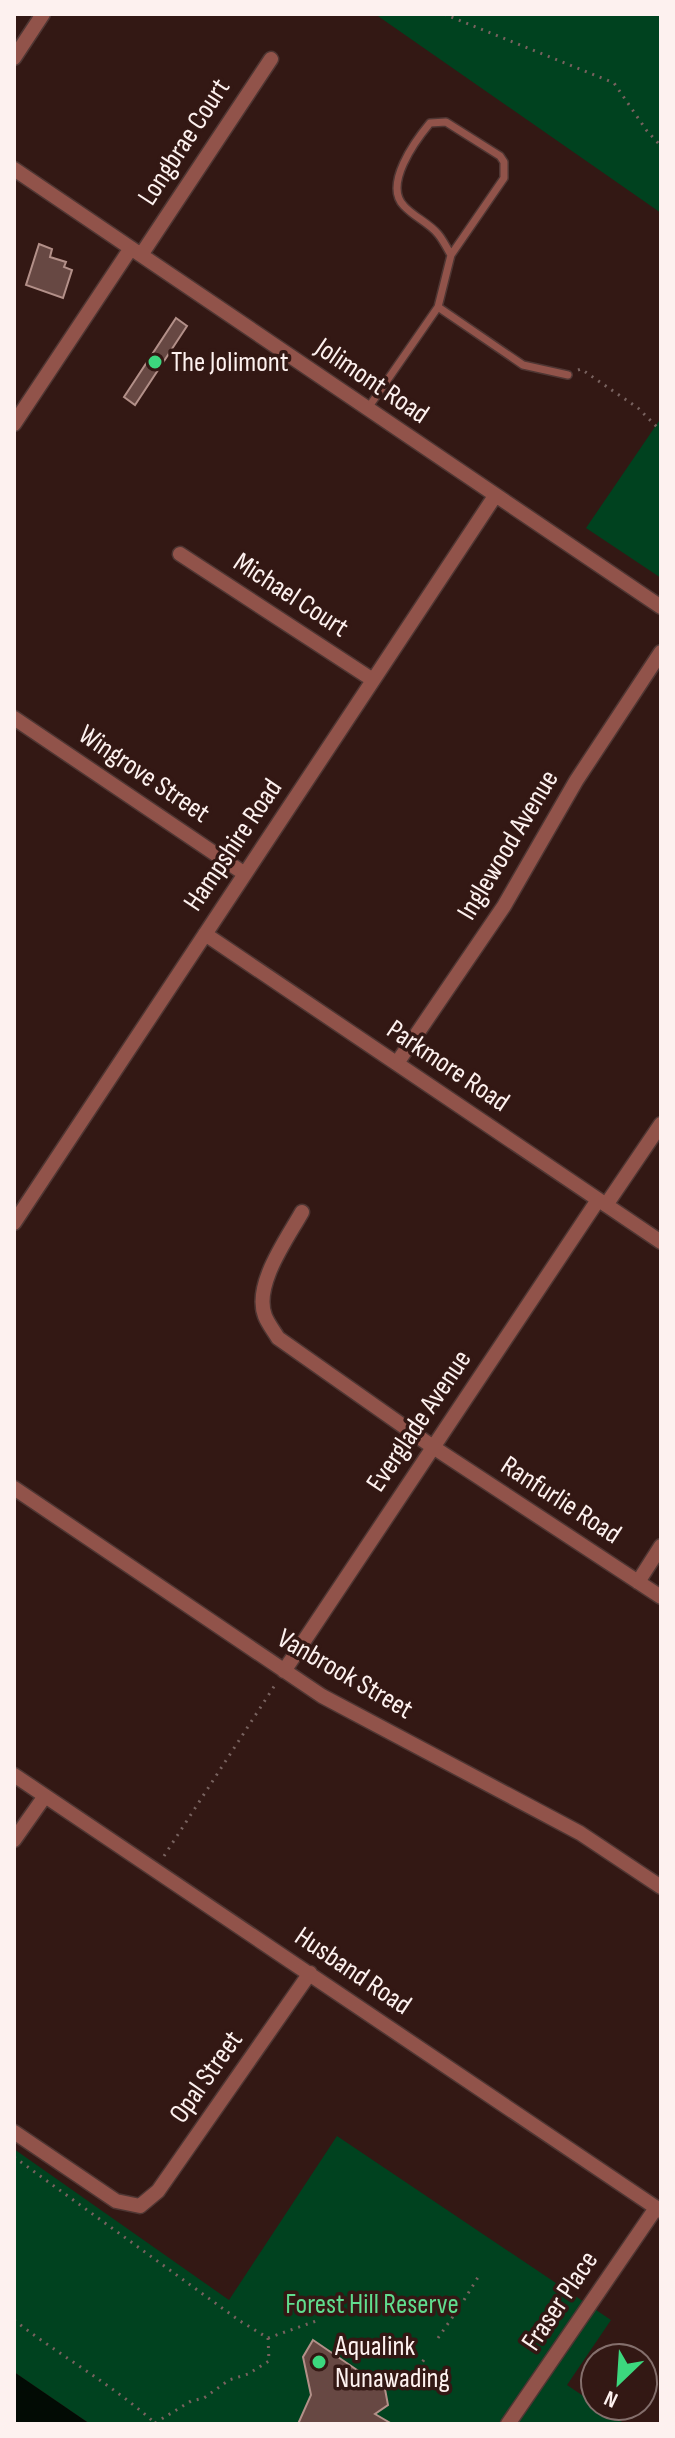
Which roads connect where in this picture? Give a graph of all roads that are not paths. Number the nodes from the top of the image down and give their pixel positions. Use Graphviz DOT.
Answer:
graph roads {
  1 [pos="43,14"];
  2 [pos="14,58"];
  3 [pos="271,59"];
  4 [pos="14,169"];
  5 [pos="136,252"];
  6 [pos="451,255"];
  7 [pos="438,307"];
  8 [pos="568,375"];
  9 [pos="367,409"];
  10 [pos="14,424"];
  11 [pos="495,496"];
  12 [pos="180,554"];
  13 [pos="661,607"];
  14 [pos="661,652"];
  15 [pos="373,680"];
  16 [pos="14,718"];
  17 [pos="245,874"];
  18 [pos="205,934"];
  19 [pos="397,1063"];
  20 [pos="661,1124"];
  21 [pos="602,1202"];
  22 [pos="302,1212"];
  23 [pos="14,1223"];
  24 [pos="661,1242"];
  25 [pos="433,1447"];
  26 [pos="14,1488"];
  27 [pos="661,1546"];
  28 [pos="638,1582"];
  29 [pos="661,1597"];
  30 [pos="284,1671"];
  31 [pos="14,1775"];
  32 [pos="45,1796"];
  33 [pos="14,1840"];
  34 [pos="661,1887"];
  35 [pos="310,1973"];
  36 [pos="14,2132"];
  37 [pos="658,2210"];
  38 [pos="508,2424"];
  1 -- 2 [label="street"];
  3 -- 5 [label="street, Longbrae Court"];
  4 -- 5 [label="street, Jolimont Road"];
  5 -- 9 [label="street, Jolimont Road"];
  5 -- 10 [label="street, Longbrae Court"];
  6 -- 6 [label="lane"];
  6 -- 7 [label="lane"];
  7 -- 8 [label="lane"];
  7 -- 9 [label="lane"];
  9 -- 11 [label="street, Jolimont Road"];
  11 -- 13 [label="street, Jolimont Road"];
  11 -- 15 [label="street, Hampshire Road"];
  12 -- 15 [label="street, Michael Court"];
  14 -- 19 [label="street, Inglewood Avenue"];
  15 -- 17 [label="street, Hampshire Road"];
  16 -- 17 [label="street, Wingrove Street"];
  17 -- 18 [label="street, Hampshire Road"];
  18 -- 19 [label="street, Parkmore Road"];
  18 -- 23 [label="street, Hampshire Road"];
  19 -- 21 [label="street, Parkmore Road"];
  20 -- 21 [label="street, Everglade Avenue"];
  21 -- 24 [label="street, Parkmore Road"];
  21 -- 25 [label="street, Everglade Avenue"];
  22 -- 25 [label="street, Ranfurlie Road"];
  25 -- 28 [label="street, Ranfurlie Road"];
  25 -- 30 [label="street, Everglade Avenue"];
  26 -- 30 [label="street, Vanbrook Street"];
  27 -- 28 [label="street"];
  28 -- 29 [label="street, Ranfurlie Road"];
  30 -- 34 [label="street, Vanbrook Street"];
  31 -- 32 [label="street, Husband Road"];
  32 -- 33 [label="street"];
  32 -- 35 [label="street, Husband Road"];
  35 -- 36 [label="street, Opal Street"];
  35 -- 37 [label="street, Husband Road"];
  37 -- 38 [label="street, Fraser Place"];
}
